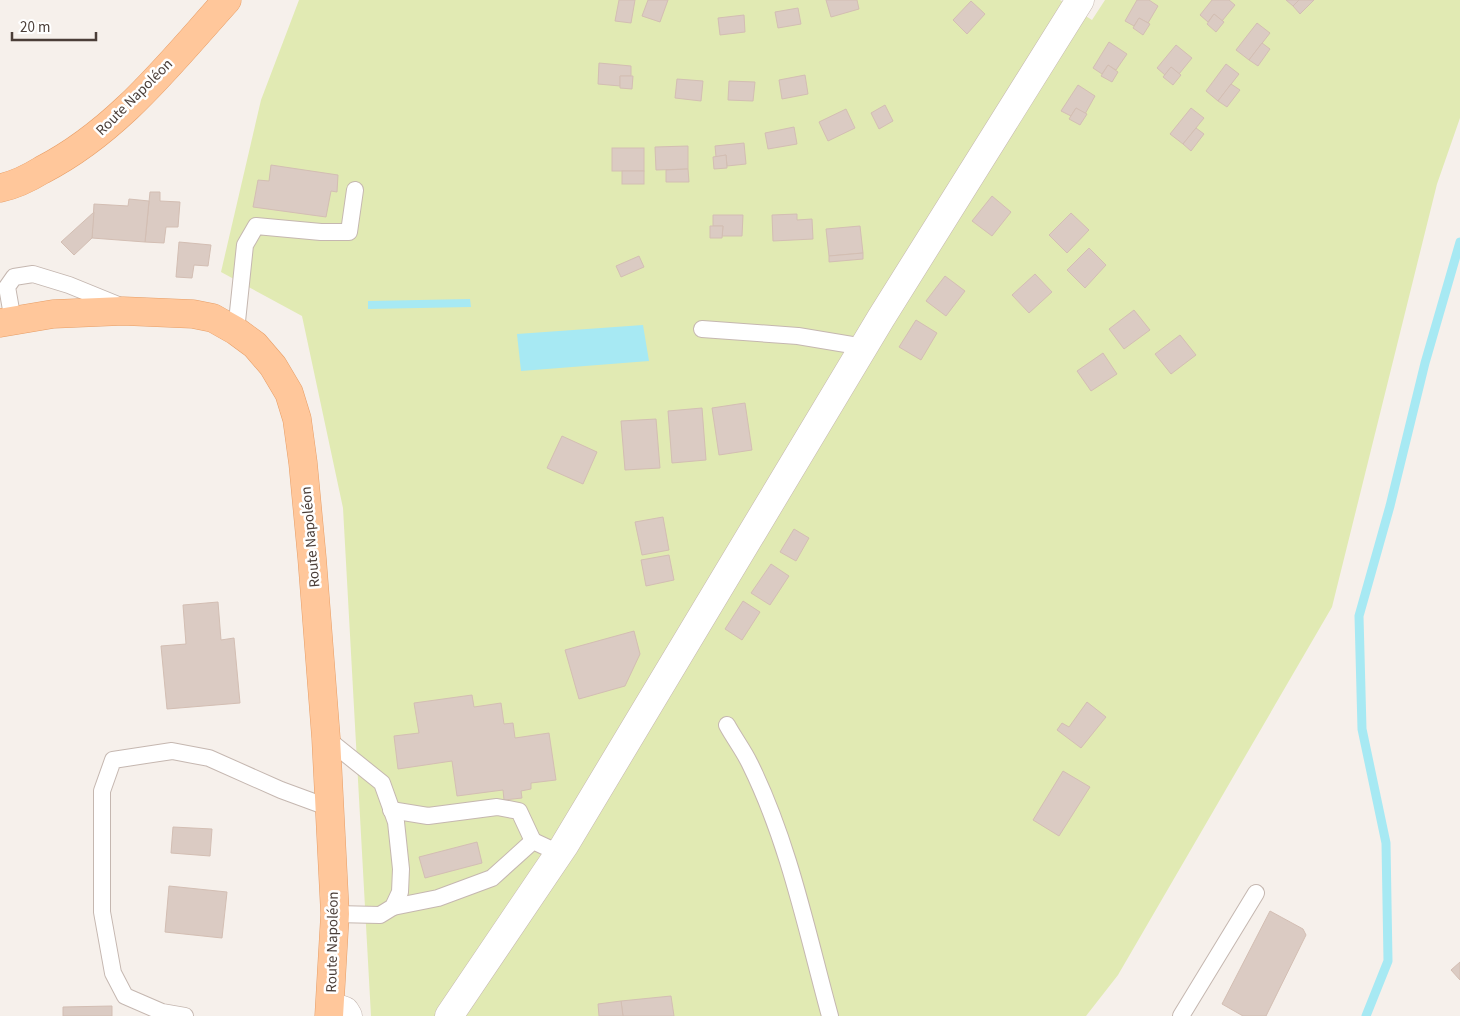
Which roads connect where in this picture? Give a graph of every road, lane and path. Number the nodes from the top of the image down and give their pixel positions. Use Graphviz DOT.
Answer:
graph roads {
  1 [pos="227,0"];
  2 [pos="1080,0"];
  3 [pos="0,188"];
  4 [pos="355,190"];
  5 [pos="134,311"];
  6 [pos="6,322"];
  7 [pos="702,329"];
  8 [pos="236,331"];
  9 [pos="864,347"];
  10 [pos="726,725"];
  11 [pos="326,738"];
  12 [pos="330,808"];
  13 [pos="392,810"];
  14 [pos="533,841"];
  15 [pos="559,854"];
  16 [pos="1256,892"];
  17 [pos="393,907"];
  18 [pos="335,914"];
  19 [pos="336,1013"];
  20 [pos="185,1016"];
  21 [pos="449,1016"];
  22 [pos="830,1016"];
  23 [pos="1181,1016"];
  1 -- 3 [label="main road, Route Napoléon"];
  2 -- 9 [label="street"];
  4 -- 8 [label="lane"];
  5 -- 6 [label="main road, Route Napoléon"];
  5 -- 6 [label="lane"];
  5 -- 8 [label="main road, Route Napoléon"];
  7 -- 9 [label="lane"];
  8 -- 11 [label="main road, Route Napoléon"];
  9 -- 15 [label="street"];
  10 -- 22 [label="lane"];
  11 -- 12 [label="main road, Route Napoléon"];
  11 -- 13 [label="lane"];
  12 -- 18 [label="main road, Route Napoléon"];
  12 -- 20 [label="lane"];
  13 -- 14 [label="lane"];
  13 -- 17 [label="lane"];
  14 -- 15 [label="lane"];
  14 -- 17 [label="lane"];
  15 -- 21 [label="street"];
  16 -- 23 [label="lane"];
  17 -- 18 [label="lane"];
  18 -- 19 [label="main road, Route Napoléon"];
}
